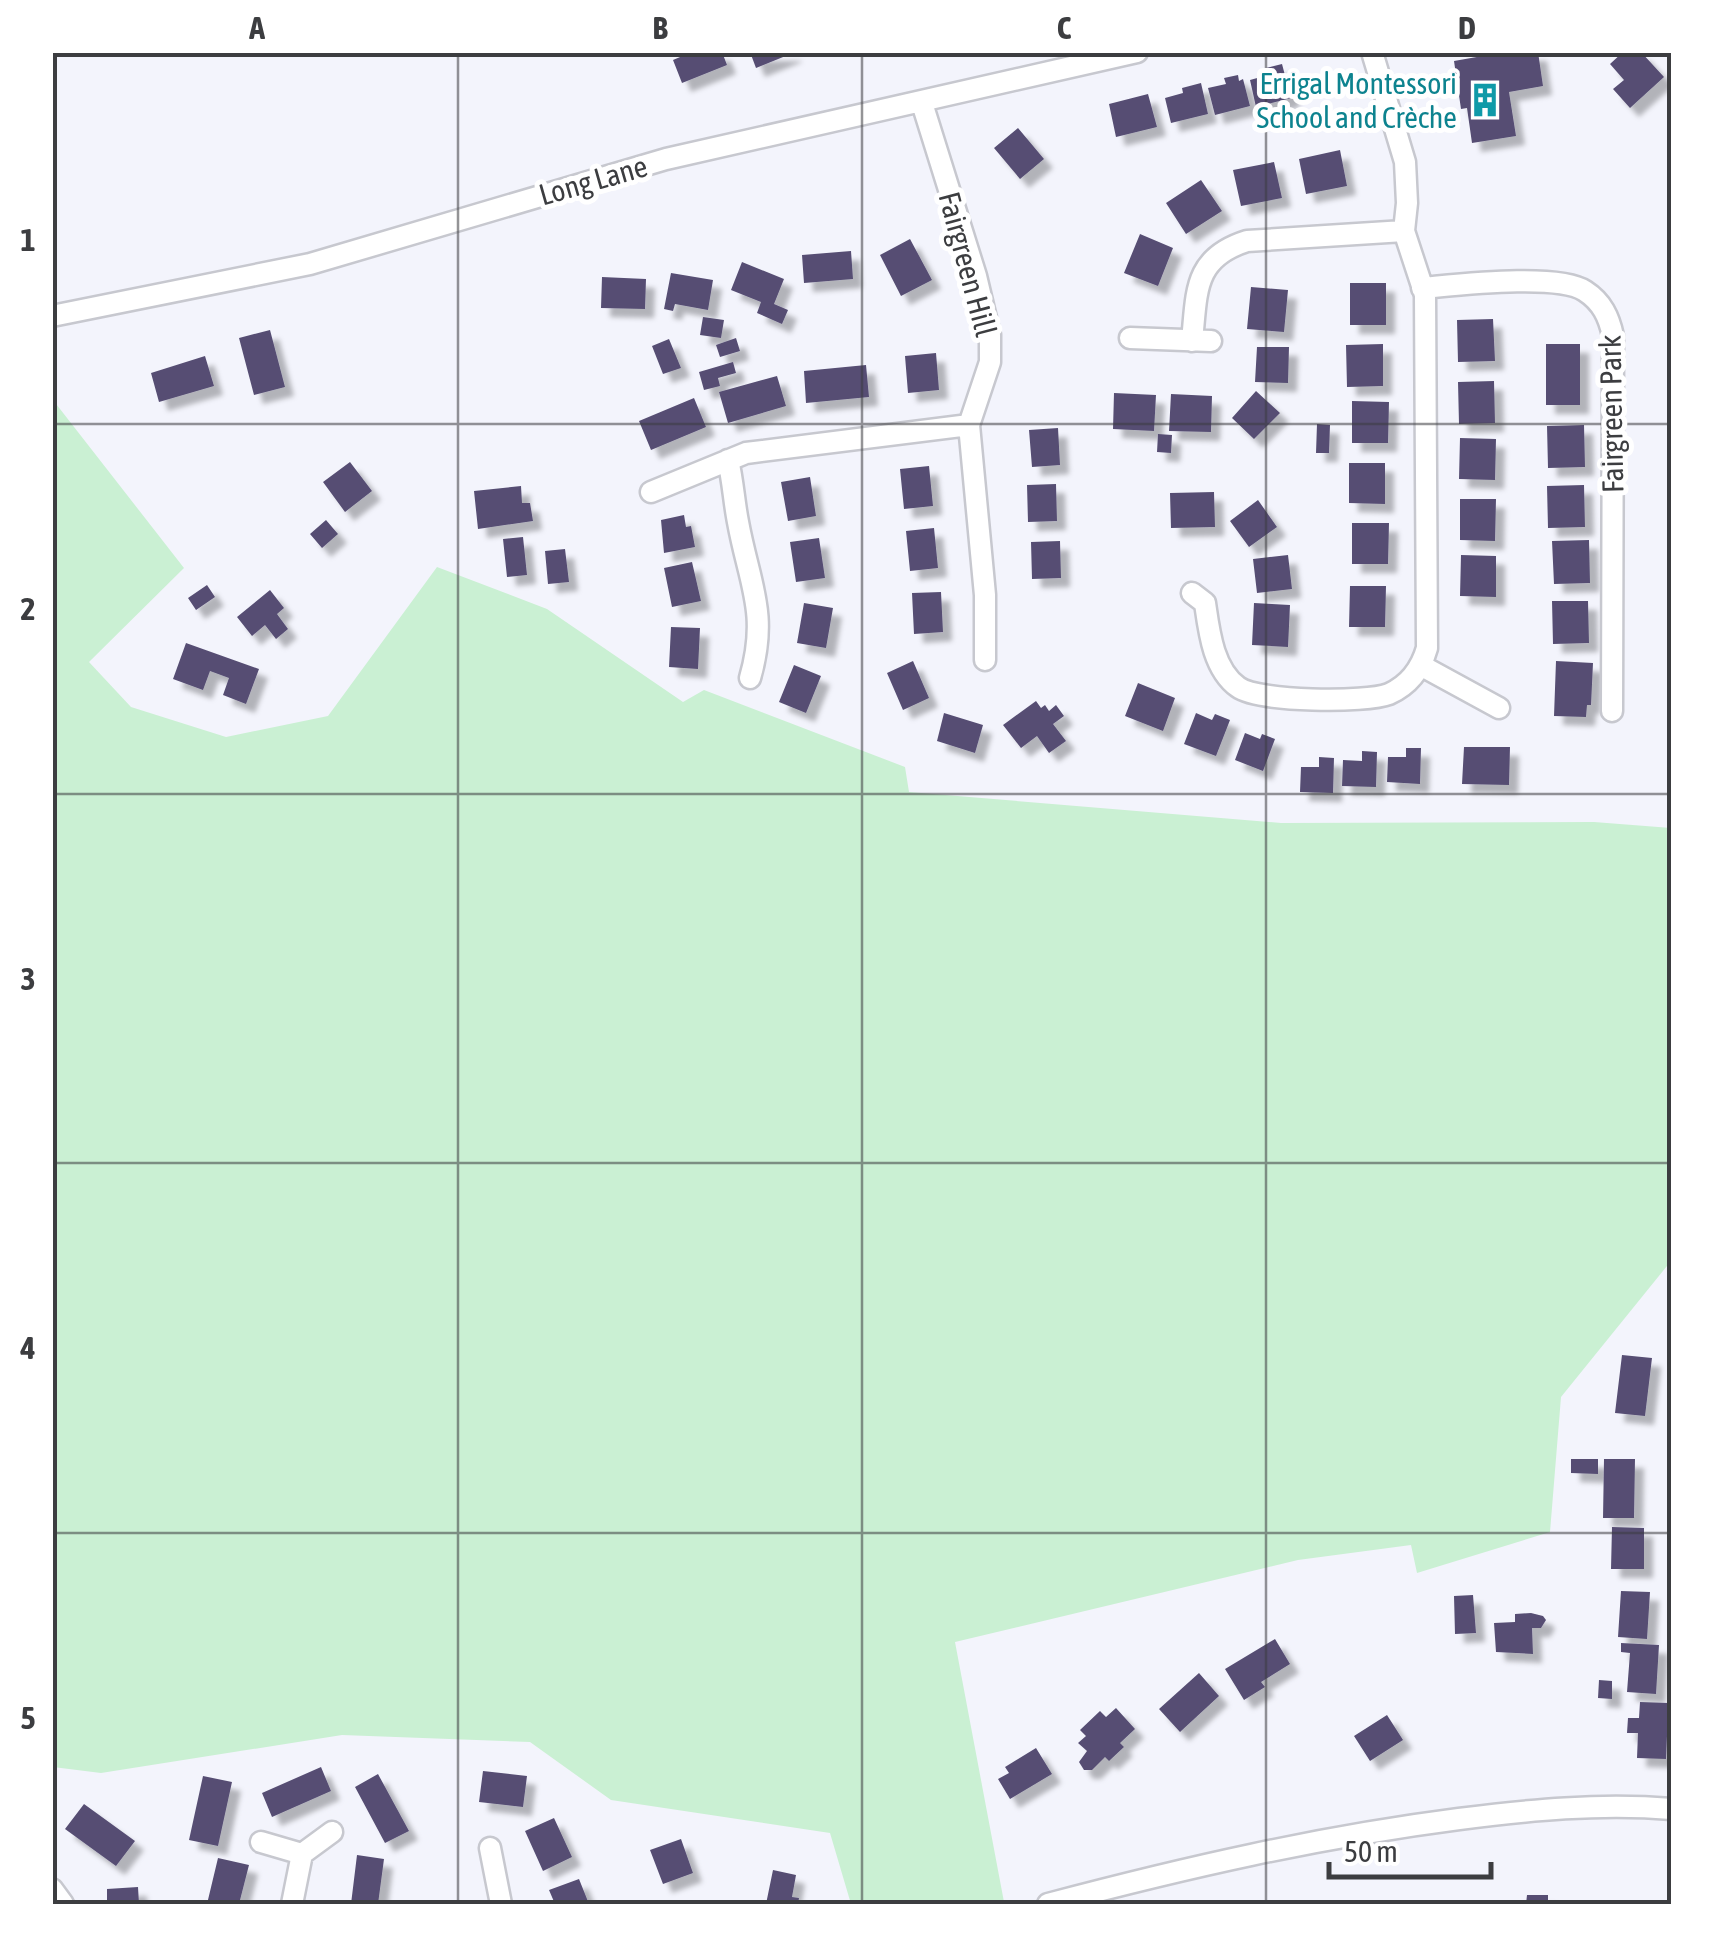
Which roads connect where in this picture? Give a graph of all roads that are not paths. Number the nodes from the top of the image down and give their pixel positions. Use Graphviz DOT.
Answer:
graph roads {
  1 [pos="1137,52"];
  2 [pos="1372,52"];
  3 [pos="1046,62"];
  4 [pos="922,103"];
  5 [pos="1404,231"];
  6 [pos="1422,288"];
  7 [pos="52,316"];
  8 [pos="1130,338"];
  9 [pos="970,425"];
  10 [pos="728,460"];
  11 [pos="652,492"];
  12 [pos="1192,593"];
  13 [pos="984,660"];
  14 [pos="1422,666"];
  15 [pos="750,678"];
  16 [pos="1500,708"];
  17 [pos="1612,711"];
  18 [pos="1672,1809"];
  19 [pos="332,1832"];
  20 [pos="261,1842"];
  21 [pos="490,1848"];
  22 [pos="302,1854"];
  23 [pos="52,1890"];
  24 [pos="63,1904"];
  25 [pos="292,1904"];
  26 [pos="501,1904"];
  27 [pos="1048,1904"];
  1 -- 3 [label="street, Long Lane"];
  2 -- 5 [label="street"];
  3 -- 4 [label="street, Long Lane"];
  4 -- 7 [label="street, Long Lane"];
  4 -- 9 [label="street, Fairgreen Hill"];
  5 -- 6 [label="street"];
  5 -- 8 [label="street"];
  6 -- 14 [label="street"];
  6 -- 17 [label="street, Fairgreen Park"];
  9 -- 10 [label="street"];
  9 -- 13 [label="street, Fairgreen Hill"];
  10 -- 11 [label="street"];
  10 -- 15 [label="street"];
  12 -- 14 [label="street"];
  14 -- 16 [label="street"];
  18 -- 27 [label="street"];
  19 -- 22 [label="street"];
  20 -- 22 [label="street"];
  21 -- 26 [label="street"];
  22 -- 25 [label="street"];
  23 -- 24 [label="street"];
}
